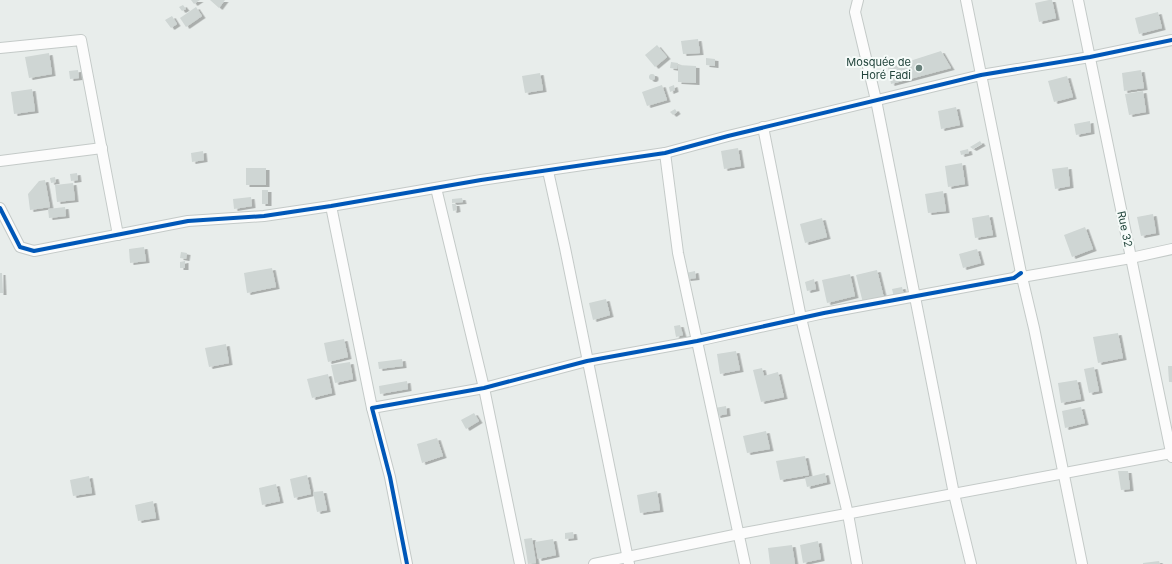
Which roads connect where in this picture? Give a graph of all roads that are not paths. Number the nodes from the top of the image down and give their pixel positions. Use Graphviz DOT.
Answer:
graph roads {
  1 [pos="858,0"];
  2 [pos="966,0"];
  3 [pos="1078,0"];
  4 [pos="1172,40"];
  5 [pos="0,48"];
  6 [pos="1090,57"];
  7 [pos="981,75"];
  8 [pos="876,100"];
  9 [pos="763,127"];
  10 [pos="102,148"];
  11 [pos="665,153"];
  12 [pos="0,161"];
  13 [pos="548,171"];
  14 [pos="436,188"];
  15 [pos="331,206"];
  16 [pos="0,208"];
  17 [pos="118,235"];
  18 [pos="1172,249"];
  19 [pos="1131,258"];
  20 [pos="1019,276"];
  21 [pos="915,296"];
  22 [pos="800,318"];
  23 [pos="697,341"];
  24 [pos="587,361"];
  25 [pos="484,388"];
  26 [pos="372,408"];
  27 [pos="1172,454"];
  28 [pos="1064,473"];
  29 [pos="954,494"];
  30 [pos="848,514"];
  31 [pos="739,534"];
  32 [pos="628,561"];
  33 [pos="407,564"];
  34 [pos="520,564"];
  35 [pos="594,564"];
  36 [pos="745,564"];
  37 [pos="857,564"];
  38 [pos="972,564"];
  39 [pos="1082,564"];
  1 -- 8 [label="street"];
  2 -- 7 [label="street"];
  3 -- 6 [label="street, Rue 32"];
  4 -- 6 [label="street"];
  5 -- 10 [label="street"];
  6 -- 7 [label="street"];
  6 -- 19 [label="street, Rue 32"];
  7 -- 8 [label="street"];
  7 -- 20 [label="street"];
  8 -- 9 [label="street"];
  8 -- 21 [label="street"];
  9 -- 11 [label="street"];
  9 -- 22 [label="street"];
  10 -- 12 [label="street"];
  10 -- 17 [label="street"];
  11 -- 13 [label="street"];
  11 -- 23 [label="street"];
  13 -- 14 [label="street"];
  13 -- 24 [label="street"];
  14 -- 15 [label="street"];
  14 -- 25 [label="street"];
  15 -- 17 [label="street"];
  15 -- 26 [label="street"];
  16 -- 17 [label="street"];
  18 -- 19 [label="street"];
  19 -- 20 [label="street"];
  19 -- 27 [label="street, Rue 32"];
  20 -- 21 [label="street"];
  20 -- 28 [label="street"];
  21 -- 22 [label="street"];
  21 -- 29 [label="street"];
  22 -- 23 [label="street"];
  22 -- 30 [label="street"];
  23 -- 24 [label="street"];
  23 -- 31 [label="street"];
  24 -- 25 [label="street"];
  24 -- 32 [label="street"];
  25 -- 26 [label="street"];
  25 -- 34 [label="street"];
  26 -- 33 [label="street"];
  27 -- 28 [label="street"];
  28 -- 29 [label="street"];
  28 -- 39 [label="street"];
  29 -- 30 [label="street"];
  29 -- 38 [label="street"];
  30 -- 31 [label="street"];
  30 -- 37 [label="street"];
  31 -- 32 [label="street"];
  31 -- 36 [label="street"];
  32 -- 35 [label="street"];
}
